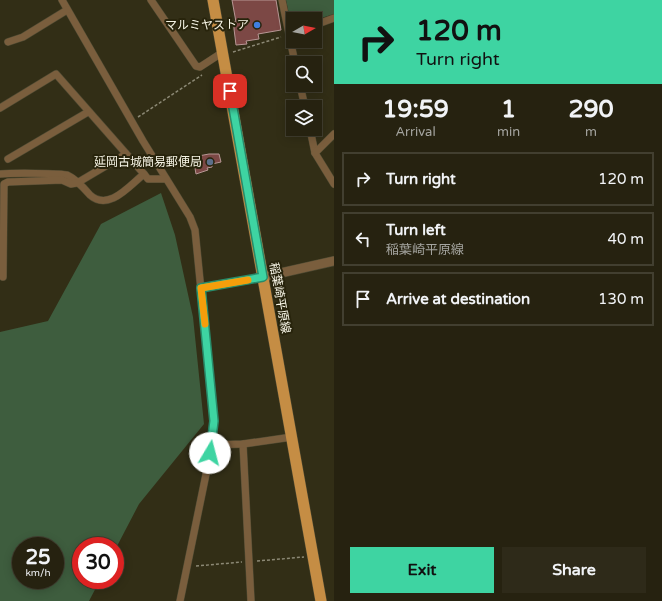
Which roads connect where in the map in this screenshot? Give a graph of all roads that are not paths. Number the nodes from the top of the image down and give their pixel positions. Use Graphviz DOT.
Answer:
graph roads {
  1 [pos="62,0"];
  2 [pos="151,0"];
  3 [pos="214,0"];
  4 [pos="282,0"];
  5 [pos="67,10"];
  6 [pos="286,15"];
  7 [pos="334,18"];
  8 [pos="322,22"];
  9 [pos="8,42"];
  10 [pos="223,53"];
  11 [pos="0,108"];
  12 [pos="88,112"];
  13 [pos="334,134"];
  14 [pos="311,136"];
  15 [pos="315,153"];
  16 [pos="126,154"];
  17 [pos="8,159"];
  18 [pos="0,174"];
  19 [pos="144,174"];
  20 [pos="166,179"];
  21 [pos="77,183"];
  22 [pos="334,184"];
  23 [pos="334,261"];
  24 [pos="3,277"];
  25 [pos="263,277"];
  26 [pos="201,288"];
  27 [pos="292,437"];
  28 [pos="243,444"];
  29 [pos="212,445"];
  30 [pos="180,601"];
  31 [pos="251,601"];
  32 [pos="321,601"];
  1 -- 5 [label="street"];
  2 -- 10 [label="street"];
  3 -- 10 [label="main road, 稲葉崎平原線"];
  4 -- 6 [label="street"];
  5 -- 9 [label="street"];
  5 -- 20 [label="street"];
  7 -- 8 [label="street"];
  10 -- 25 [label="main road, 稲葉崎平原線"];
  11 -- 12 [label="street"];
  12 -- 16 [label="street"];
  12 -- 17 [label="street"];
  13 -- 15 [label="street"];
  14 -- 15 [label="street"];
  15 -- 22 [label="street"];
  16 -- 19 [label="street"];
  16 -- 21 [label="street"];
  18 -- 21 [label="street"];
  19 -- 20 [label="street"];
  19 -- 21 [label="street"];
  20 -- 26 [label="street"];
  21 -- 24 [label="street"];
  23 -- 25 [label="street"];
  25 -- 26 [label="street"];
  25 -- 27 [label="main road, 稲葉崎平原線"];
  26 -- 29 [label="street"];
  27 -- 28 [label="street"];
  27 -- 32 [label="main road, 稲葉崎平原線"];
  28 -- 29 [label="street"];
  28 -- 31 [label="street"];
  29 -- 30 [label="street"];
}
